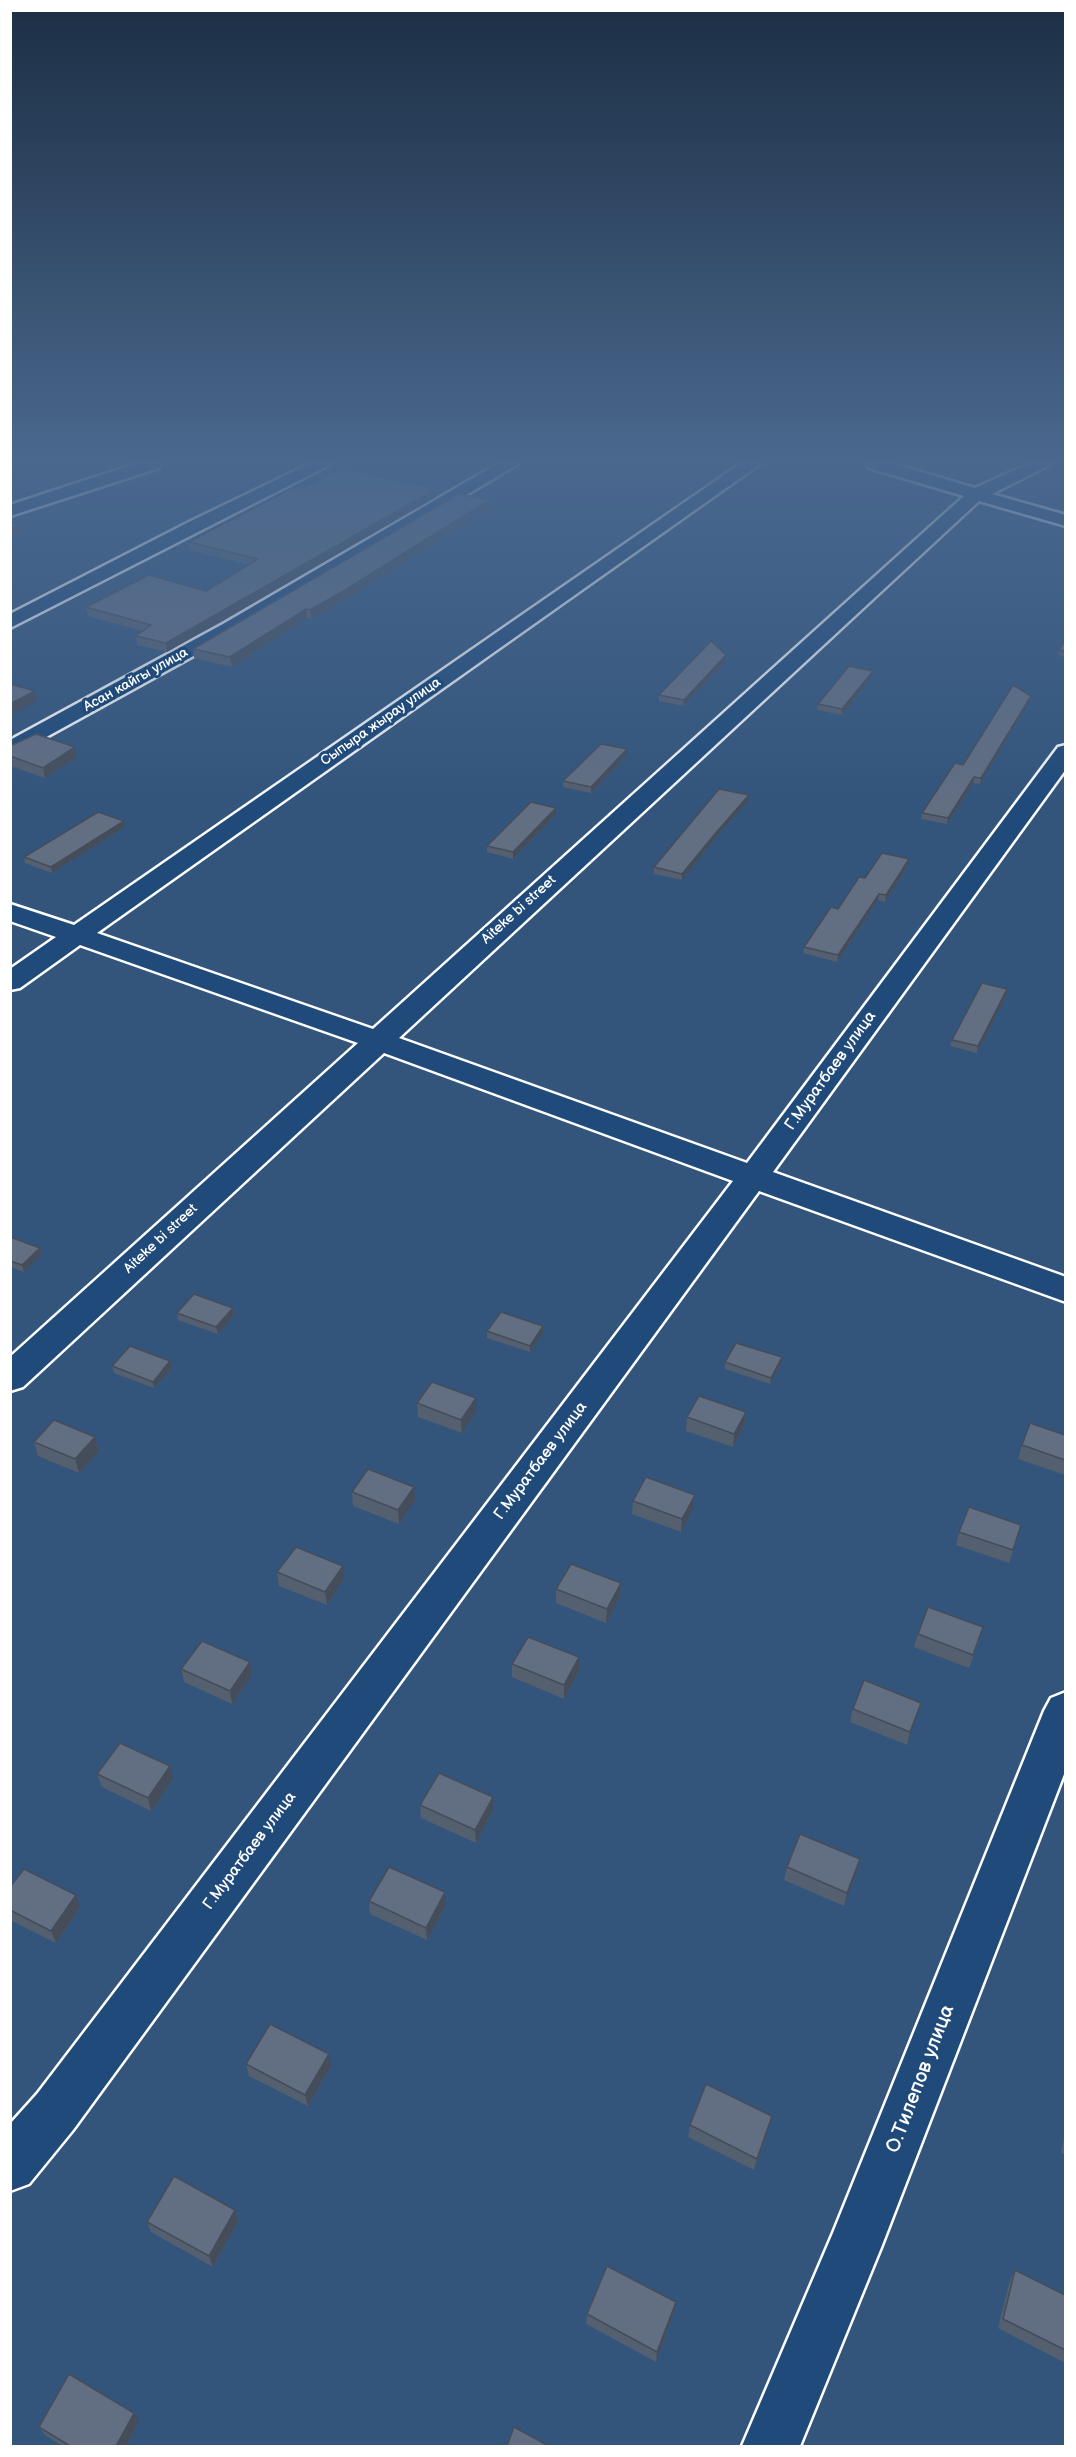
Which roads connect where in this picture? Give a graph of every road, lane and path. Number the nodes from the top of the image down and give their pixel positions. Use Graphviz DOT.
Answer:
graph roads {
  1 [pos="95,579"];
  2 [pos="314,579"];
  3 [pos="588,579"];
  4 [pos="883,579"];
  5 [pos="10,622"];
  6 [pos="10,750"];
  7 [pos="1065,752"];
  8 [pos="10,912"];
  9 [pos="77,935"];
  10 [pos="10,982"];
  11 [pos="376,1040"];
  12 [pos="752,1178"];
  13 [pos="1065,1290"];
  14 [pos="10,1378"];
  15 [pos="1065,1711"];
  16 [pos="10,2166"];
  17 [pos="771,2446"];
  1 -- 5 [label="street"];
  2 -- 6 [label="street, Асан кайгы улица"];
  3 -- 9 [label="street, Сыпыра жырау улица"];
  4 -- 11 [label="street, Aiteke bi street"];
  7 -- 12 [label="street, Г.Муратбаев улица"];
  8 -- 9 [label="street"];
  9 -- 10 [label="street, Сыпыра жырау улица"];
  9 -- 11 [label="street"];
  11 -- 12 [label="street"];
  11 -- 14 [label="street, Aiteke bi street"];
  12 -- 13 [label="street"];
  12 -- 16 [label="street, Г.Муратбаев улица"];
  15 -- 17 [label="street, О.Тилепов улица"];
}
